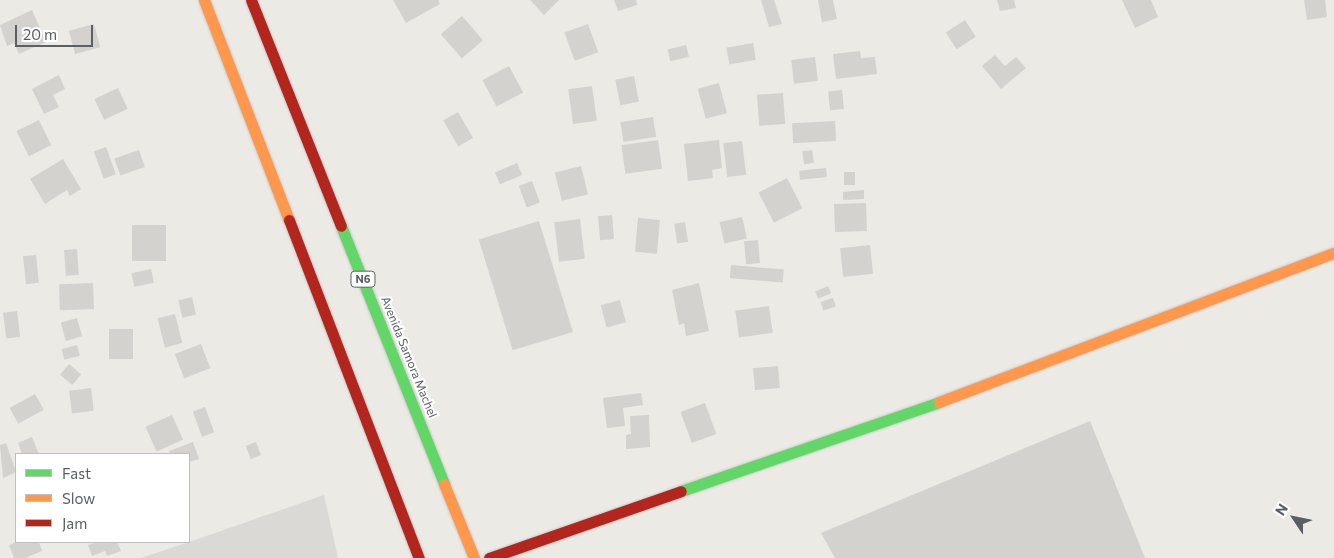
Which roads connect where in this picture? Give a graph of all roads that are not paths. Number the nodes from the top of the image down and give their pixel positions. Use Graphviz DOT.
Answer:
graph roads {
  1 [pos="204,0"];
  2 [pos="251,0"];
  3 [pos="1334,253"];
  4 [pos="419,558"];
  5 [pos="474,558"];
  6 [pos="489,558"];
  1 -- 4 [label="main road"];
  2 -- 5 [label="main road, Avenida Samora Machel / N6"];
  3 -- 6 [label="main road"];
}
